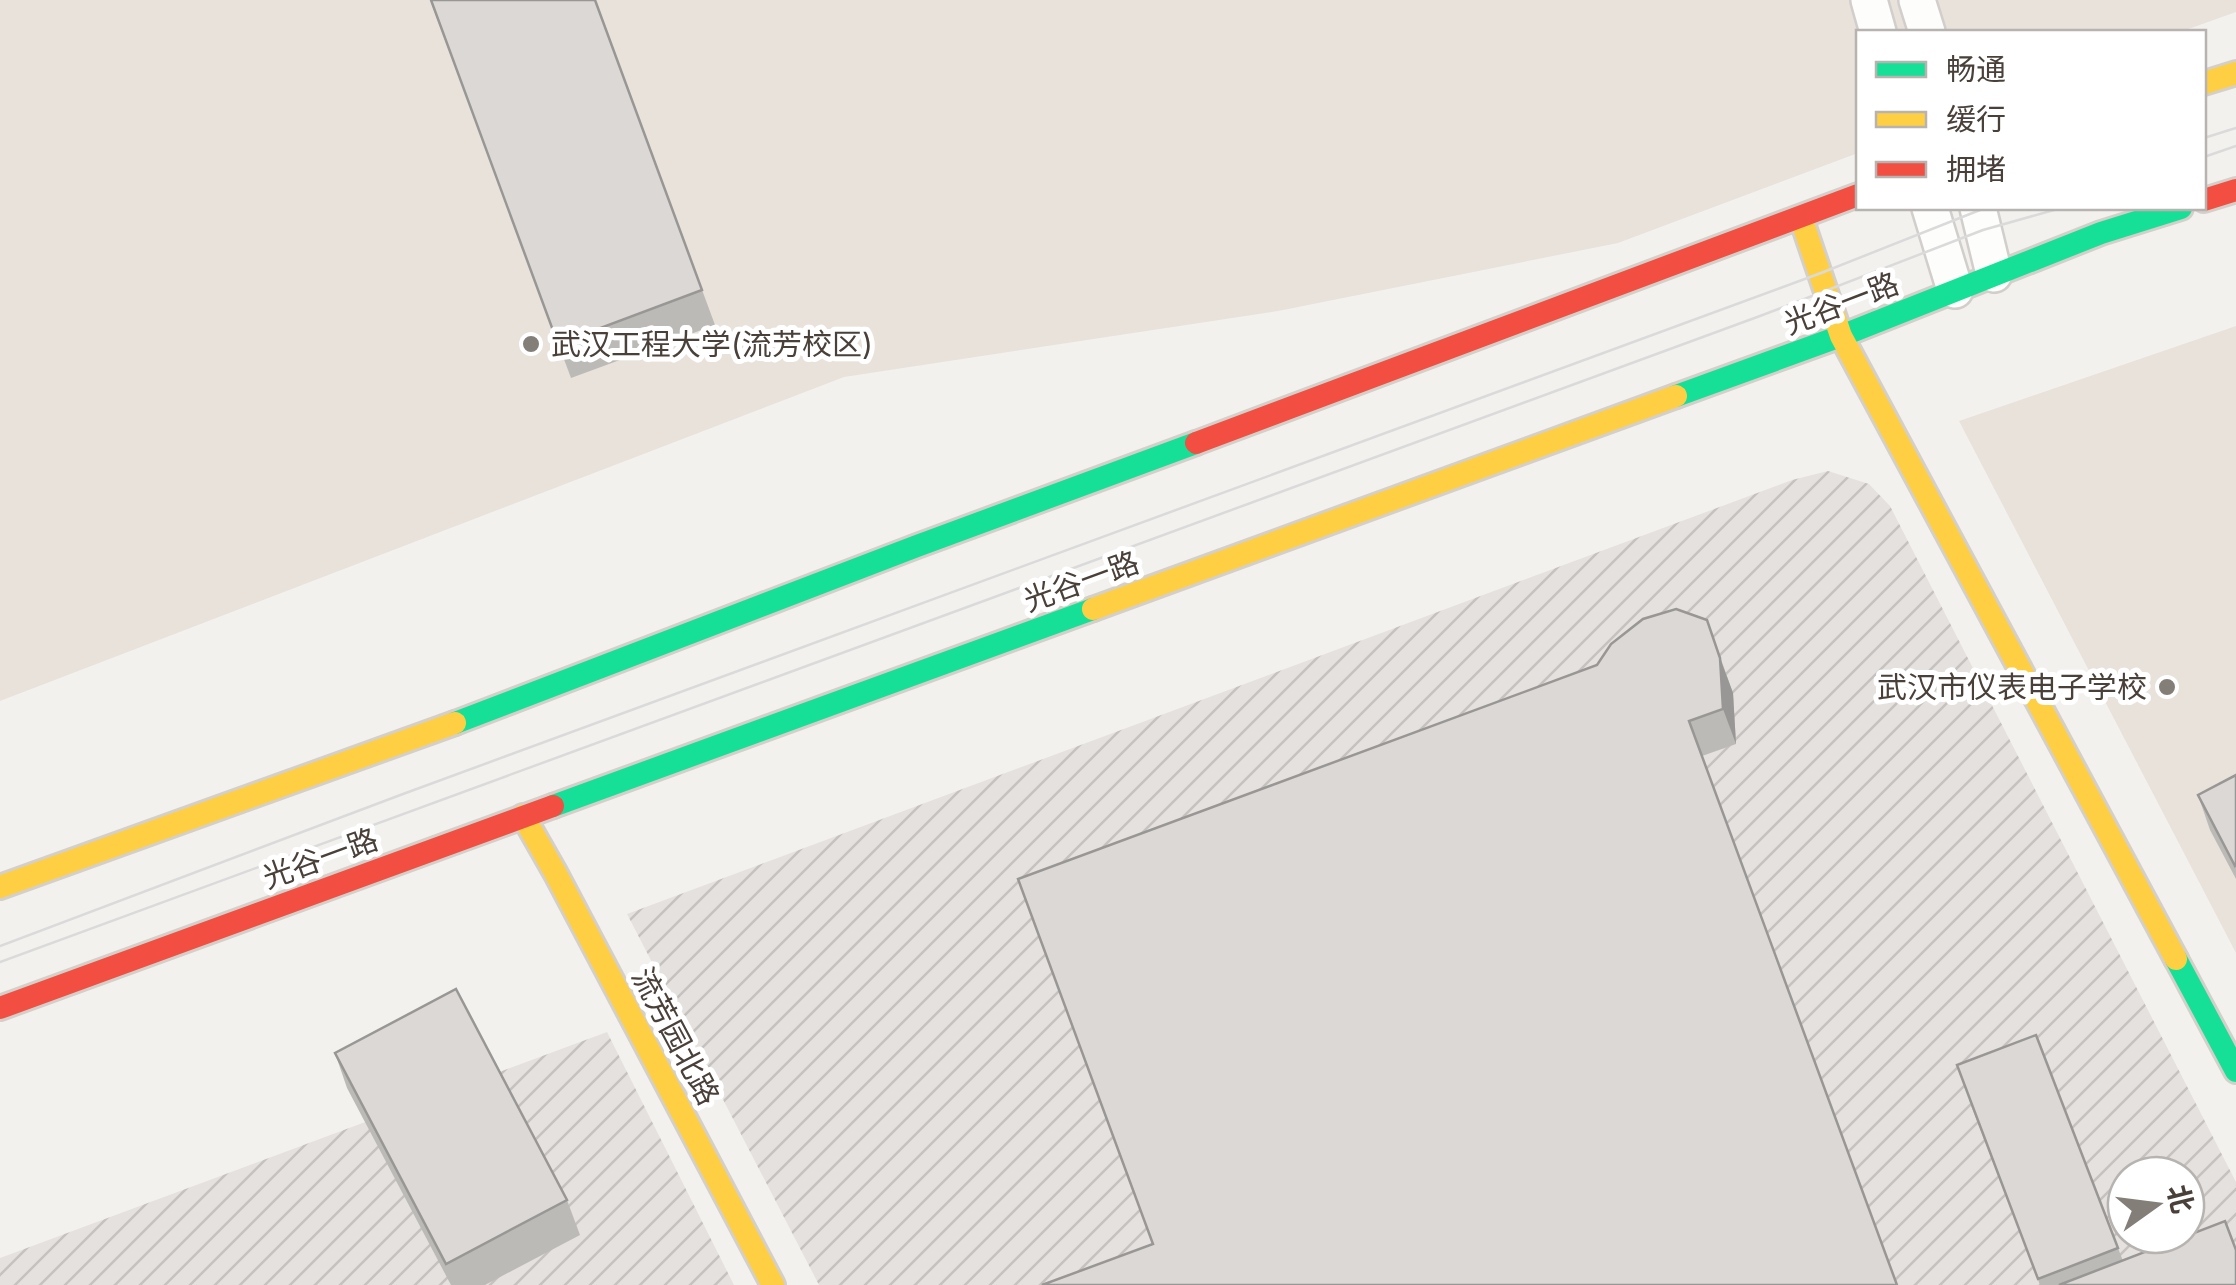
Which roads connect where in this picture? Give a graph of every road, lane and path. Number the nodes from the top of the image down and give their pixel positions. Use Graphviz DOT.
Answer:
graph roads {
  1 [pos="1868,0"];
  2 [pos="1917,0"];
  3 [pos="1877,30"];
  4 [pos="1926,30"];
  5 [pos="2236,73"];
  6 [pos="2206,81"];
  7 [pos="2236,190"];
  8 [pos="1856,196"];
  9 [pos="2206,199"];
  10 [pos="1931,210"];
  11 [pos="1978,210"];
  12 [pos="2175,210"];
  13 [pos="1801,218"];
  14 [pos="1994,274"];
  15 [pos="1955,290"];
  16 [pos="1841,336"];
  17 [pos="522,816"];
  18 [pos="0,887"];
  19 [pos="0,1008"];
  20 [pos="2236,1071"];
  21 [pos="774,1285"];
  1 -- 3 [label="street"];
  2 -- 4 [label="street"];
  5 -- 6 [label="main road"];
  7 -- 9 [label="main road"];
  8 -- 13 [label="main road"];
  10 -- 15 [label="street"];
  11 -- 14 [label="street"];
  12 -- 14 [label="main road, 光谷一路"];
  13 -- 16 [label="main road"];
  13 -- 18 [label="main road"];
  14 -- 15 [label="main road, 光谷一路"];
  15 -- 16 [label="main road, 光谷一路"];
  16 -- 17 [label="main road, 光谷一路"];
  16 -- 20 [label="main road"];
  17 -- 19 [label="main road, 光谷一路"];
  17 -- 21 [label="main road, 流芳园北路"];
}
